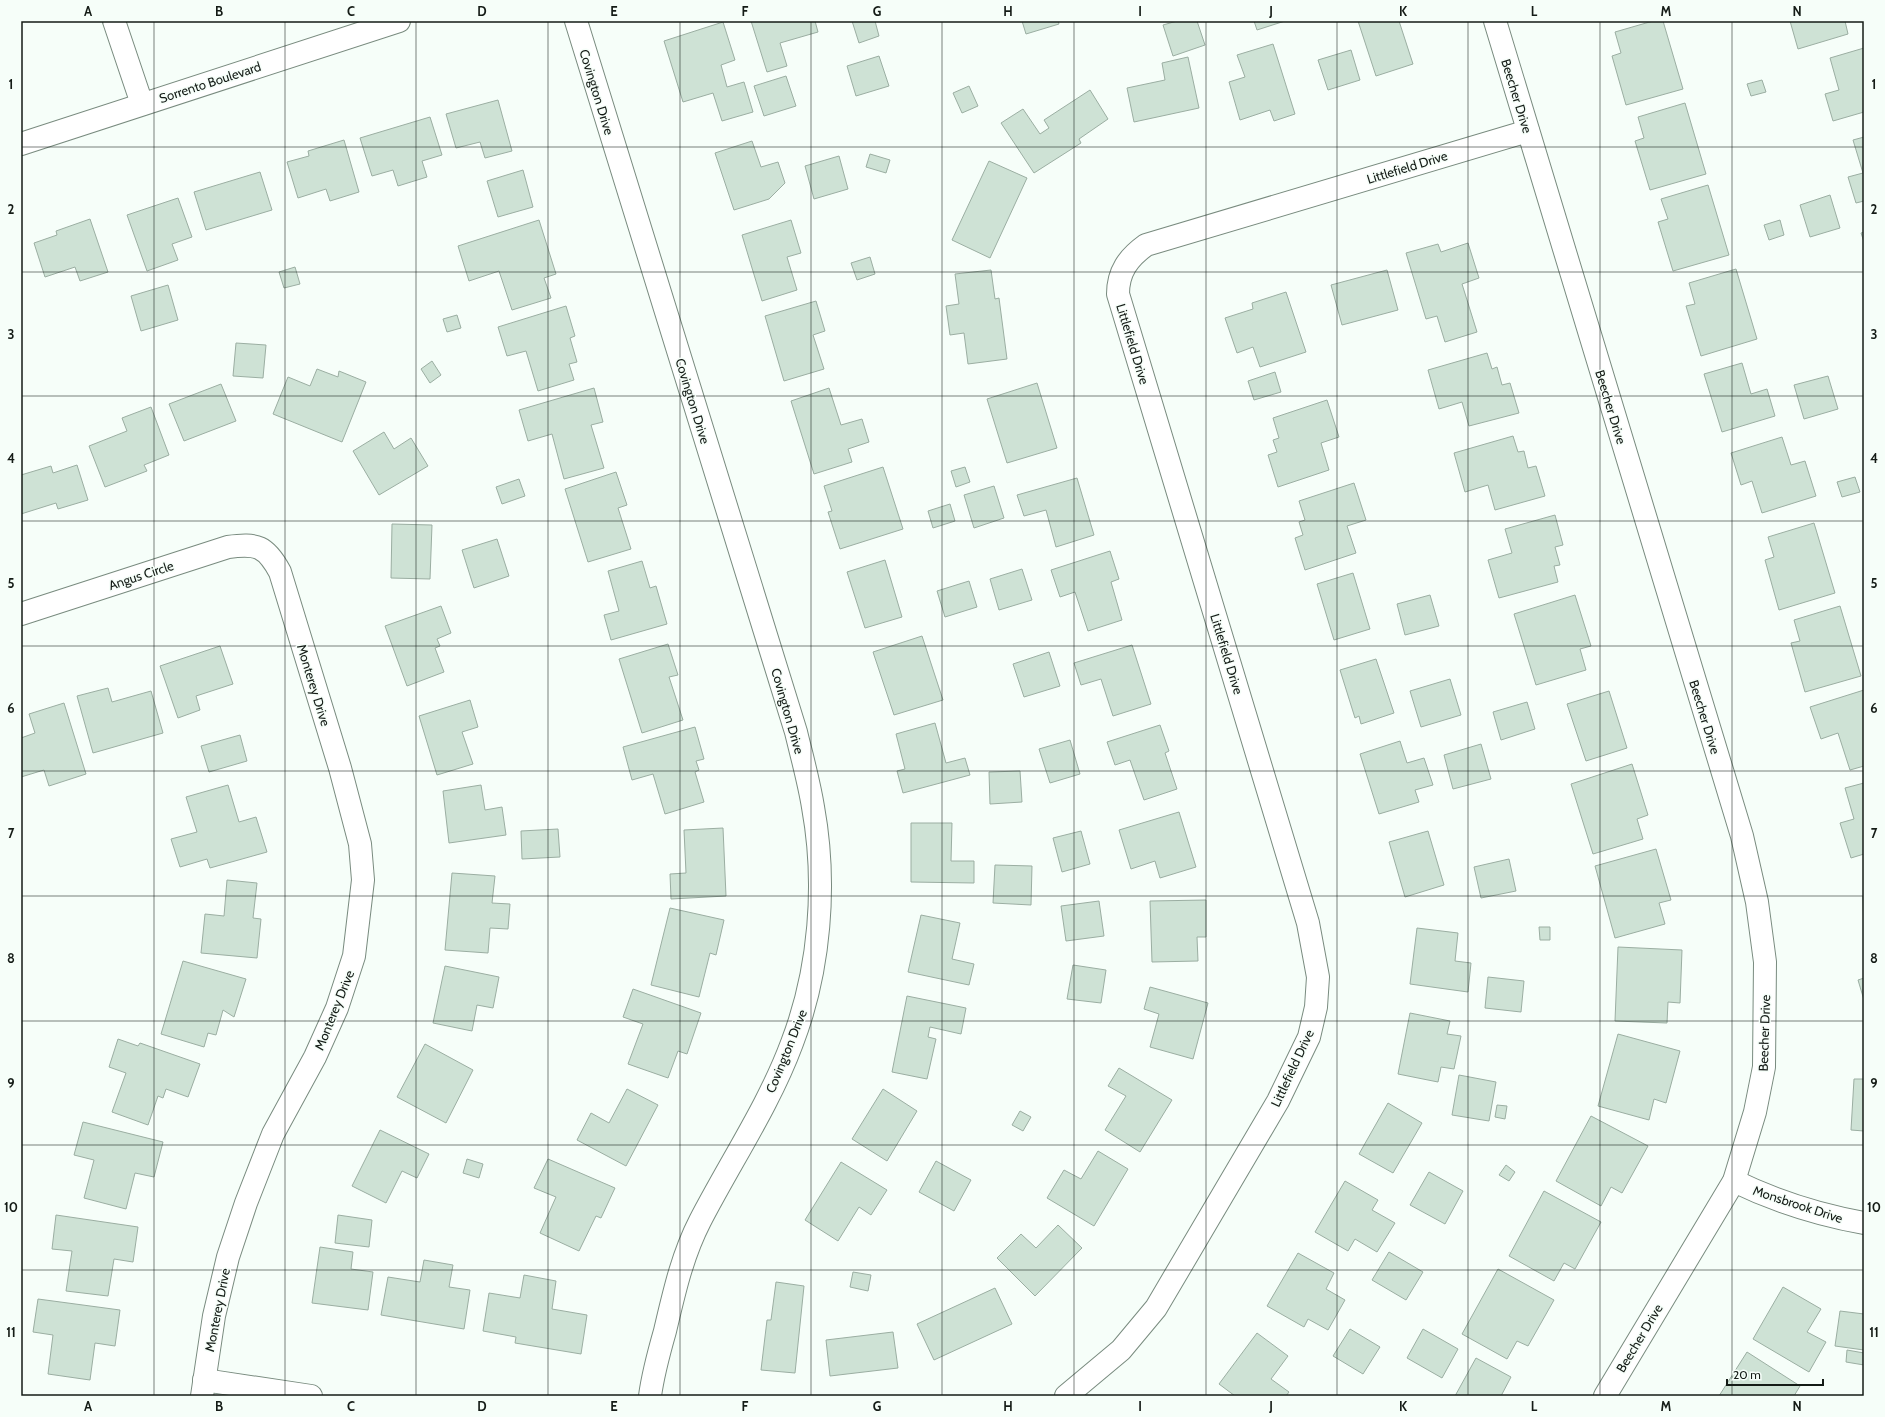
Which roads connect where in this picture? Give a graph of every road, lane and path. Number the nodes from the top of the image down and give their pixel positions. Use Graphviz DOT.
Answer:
graph roads {
  1 [pos="114,21"];
  2 [pos="399,21"];
  3 [pos="576,21"];
  4 [pos="1494,21"];
  5 [pos="142,104"];
  6 [pos="1528,131"];
  7 [pos="21,144"];
  8 [pos="263,548"];
  9 [pos="21,614"];
  10 [pos="1734,1181"];
  11 [pos="1864,1222"];
  12 [pos="203,1388"];
  13 [pos="311,1396"];
  14 [pos="650,1396"];
  15 [pos="1066,1396"];
  16 [pos="1605,1396"];
  1 -- 5 [label="street"];
  2 -- 5 [label="street, Sorrento Boulevard"];
  3 -- 14 [label="street, Covington Drive"];
  4 -- 6 [label="street, Beecher Drive"];
  5 -- 7 [label="street, Sorrento Boulevard"];
  6 -- 10 [label="street, Beecher Drive"];
  6 -- 15 [label="street, Littlefield Drive"];
  8 -- 9 [label="street, Angus Circle"];
  8 -- 12 [label="street, Monterey Drive"];
  10 -- 11 [label="street, Monsbrook Drive"];
  10 -- 16 [label="street, Beecher Drive"];
  12 -- 13 [label="street"];
}
